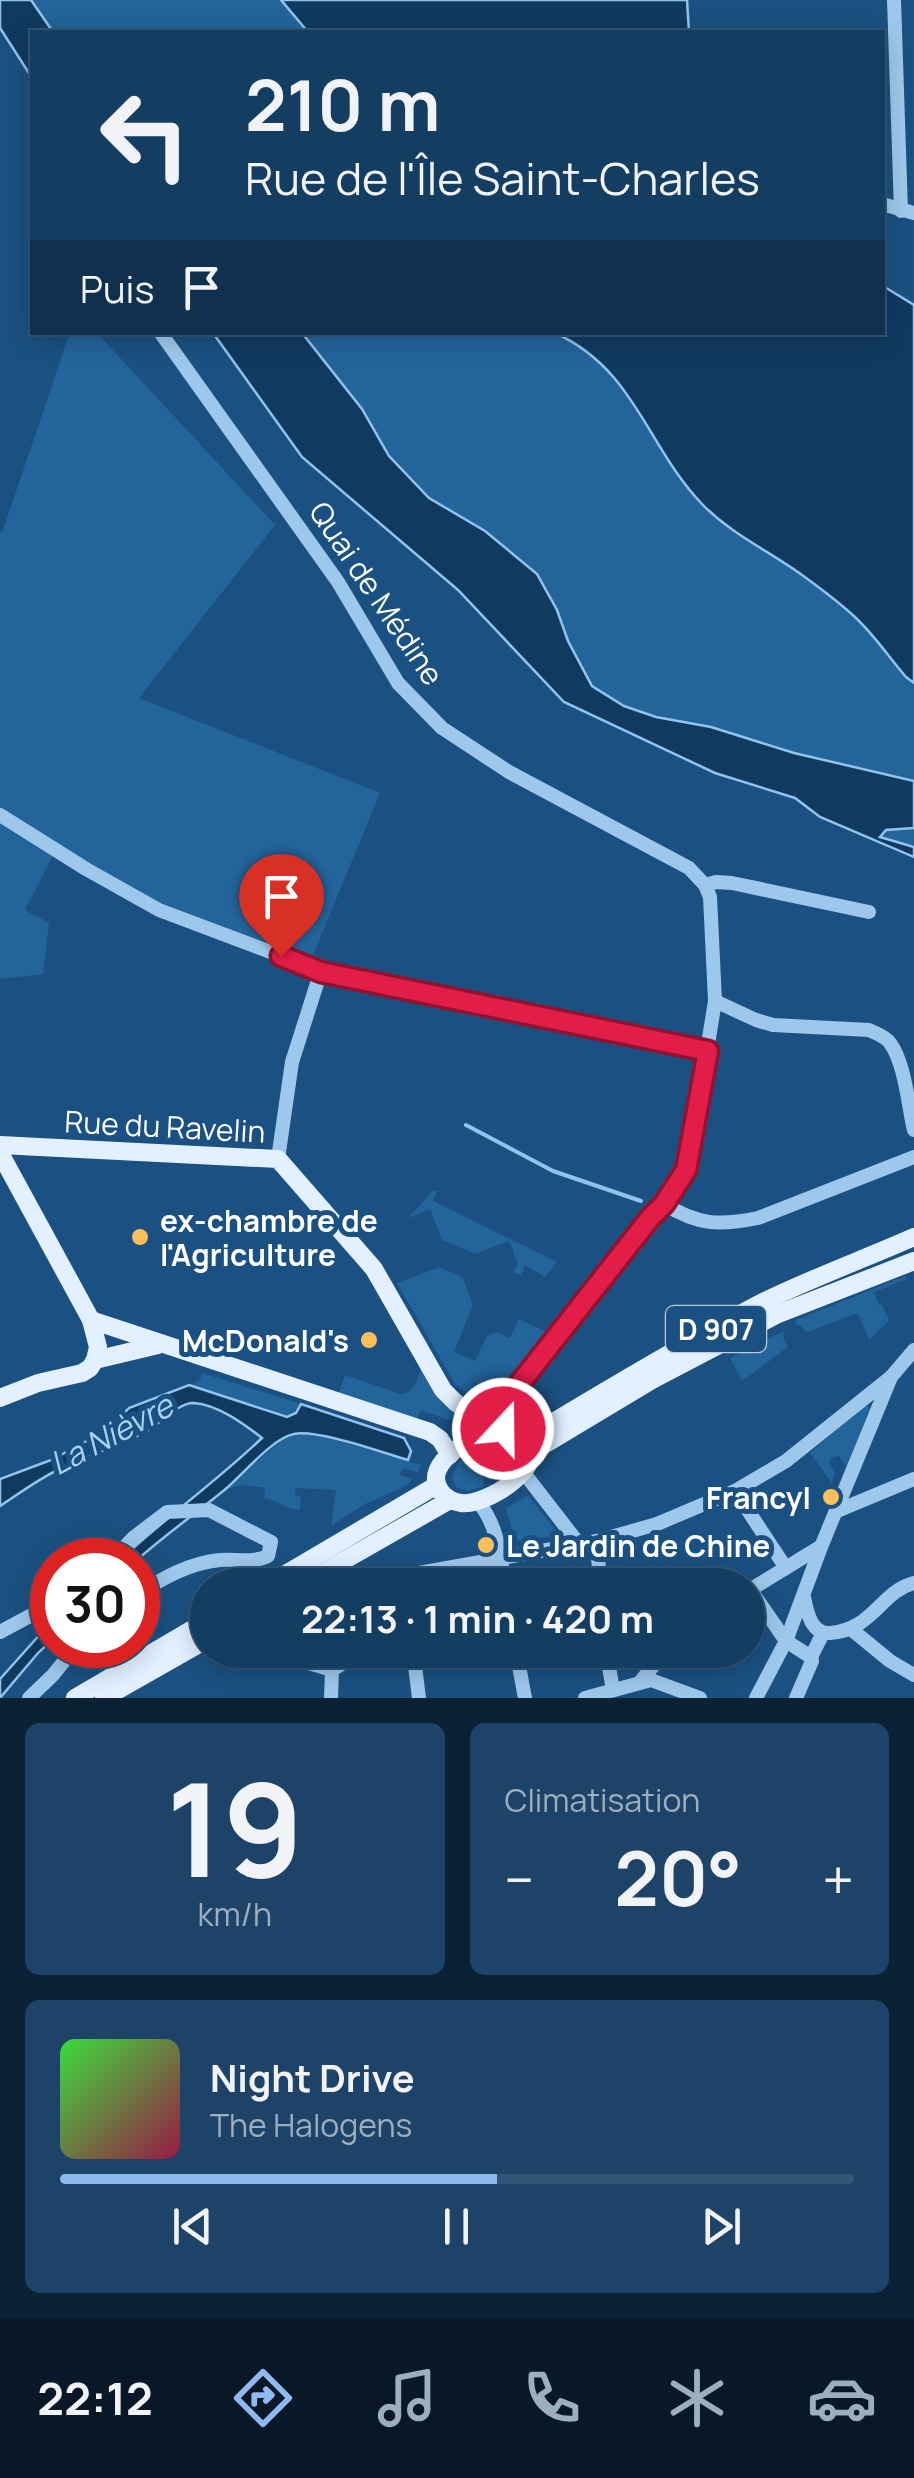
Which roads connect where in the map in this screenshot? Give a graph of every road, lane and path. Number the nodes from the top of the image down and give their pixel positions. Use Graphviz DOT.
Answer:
graph roads {
  1 [pos="894,0"];
  2 [pos="908,212"];
  3 [pos="162,335"];
  4 [pos="0,814"];
  5 [pos="705,885"];
  6 [pos="870,912"];
  7 [pos="321,972"];
  8 [pos="715,1002"];
  9 [pos="708,1051"];
  10 [pos="914,1130"];
  11 [pos="0,1144"];
  12 [pos="36,1147"];
  13 [pos="0,1152"];
  14 [pos="914,1156"];
  15 [pos="278,1159"];
  16 [pos="12,1174"];
  17 [pos="664,1204"];
  18 [pos="914,1238"];
  19 [pos="914,1260"];
  20 [pos="91,1320"];
  21 [pos="161,1344"];
  22 [pos="914,1350"];
  23 [pos="95,1360"];
  24 [pos="891,1377"];
  25 [pos="0,1398"];
  26 [pos="498,1429"];
  27 [pos="529,1445"];
  28 [pos="450,1455"];
  29 [pos="524,1473"];
  30 [pos="914,1479"];
  31 [pos="437,1485"];
  32 [pos="735,1491"];
  33 [pos="450,1500"];
  34 [pos="478,1502"];
  35 [pos="837,1512"];
  36 [pos="133,1538"];
  37 [pos="597,1540"];
  38 [pos="578,1544"];
  39 [pos="821,1547"];
  40 [pos="500,1557"];
  41 [pos="782,1563"];
  42 [pos="296,1568"];
  43 [pos="332,1568"];
  44 [pos="457,1568"];
  45 [pos="502,1568"];
  46 [pos="599,1568"];
  47 [pos="765,1577"];
  48 [pos="160,1580"];
  49 [pos="914,1584"];
  50 [pos="804,1596"];
  51 [pos="765,1612"];
  52 [pos="30,1616"];
  53 [pos="851,1629"];
  54 [pos="190,1631"];
  55 [pos="0,1632"];
  56 [pos="824,1632"];
  57 [pos="786,1641"];
  58 [pos="190,1649"];
  59 [pos="811,1656"];
  60 [pos="58,1668"];
  61 [pos="325,1668"];
  62 [pos="335,1668"];
  63 [pos="415,1668"];
  64 [pos="519,1668"];
  65 [pos="609,1668"];
  66 [pos="651,1668"];
  67 [pos="332,1670"];
  68 [pos="914,1675"];
  69 [pos="641,1681"];
  70 [pos="613,1690"];
  71 [pos="763,1696"];
  72 [pos="29,1698"];
  73 [pos="75,1698"];
  74 [pos="104,1698"];
  75 [pos="331,1698"];
  76 [pos="419,1698"];
  77 [pos="525,1698"];
  78 [pos="585,1698"];
  79 [pos="700,1698"];
  80 [pos="796,1698"];
  1 -- 2 [label="street"];
  3 -- 5 [label="street, Quai de Médine"];
  4 -- 7 [label="street"];
  5 -- 6 [label="street"];
  5 -- 8 [label="street"];
  7 -- 9 [label="street"];
  7 -- 15 [label="street"];
  8 -- 9 [label="street"];
  8 -- 10 [label="street"];
  9 -- 17 [label="street"];
  11 -- 12 [label="main road, Rue du Ravelin"];
  12 -- 15 [label="main road, Rue du Ravelin"];
  12 -- 16 [label="main road"];
  13 -- 16 [label="main road"];
  14 -- 17 [label="street"];
  15 -- 26 [label="main road, Rue du Ravelin"];
  16 -- 20 [label="main road"];
  17 -- 26 [label="street"];
  18 -- 27 [label="main road, D 907"];
  19 -- 27 [label="main road, D 907"];
  20 -- 21 [label="main road"];
  20 -- 23 [label="main road"];
  21 -- 23 [label="main road"];
  21 -- 28 [label="main road"];
  22 -- 24 [label="street"];
  23 -- 25 [label="main road"];
  24 -- 32 [label="street"];
  24 -- 35 [label="street"];
  26 -- 27 [label="main road"];
  26 -- 28 [label="main road"];
  27 -- 29 [label="main road"];
  28 -- 31 [label="main road"];
  29 -- 34 [label="main road"];
  29 -- 38 [label="street"];
  30 -- 35 [label="street"];
  31 -- 33 [label="main road"];
  31 -- 42 [label="main road"];
  32 -- 37 [label="street"];
  32 -- 41 [label="street"];
  33 -- 34 [label="main road"];
  33 -- 43 [label="main road"];
  34 -- 40 [label="street"];
  35 -- 39 [label="street"];
  36 -- 48 [label="street"];
  37 -- 38 [label="street"];
  37 -- 46 [label="street"];
  38 -- 40 [label="street"];
  39 -- 41 [label="street"];
  39 -- 50 [label="street"];
  40 -- 44 [label="street"];
  40 -- 45 [label="street"];
  41 -- 47 [label="street"];
  49 -- 53 [label="street"];
  50 -- 56 [label="street"];
  50 -- 57 [label="street"];
  51 -- 57 [label="street"];
  52 -- 55 [label="street"];
  53 -- 56 [label="street"];
  53 -- 68 [label="street"];
  54 -- 73 [label="main road"];
  56 -- 59 [label="street"];
  57 -- 59 [label="street"];
  57 -- 71 [label="street"];
  58 -- 74 [label="main road"];
  59 -- 80 [label="street"];
  60 -- 72 [label="street"];
  61 -- 67 [label="street"];
  62 -- 67 [label="street"];
  63 -- 76 [label="street"];
  64 -- 77 [label="street"];
  65 -- 70 [label="street"];
  66 -- 69 [label="street"];
  67 -- 75 [label="street"];
  69 -- 70 [label="street"];
  69 -- 79 [label="street"];
  70 -- 78 [label="street"];
}
